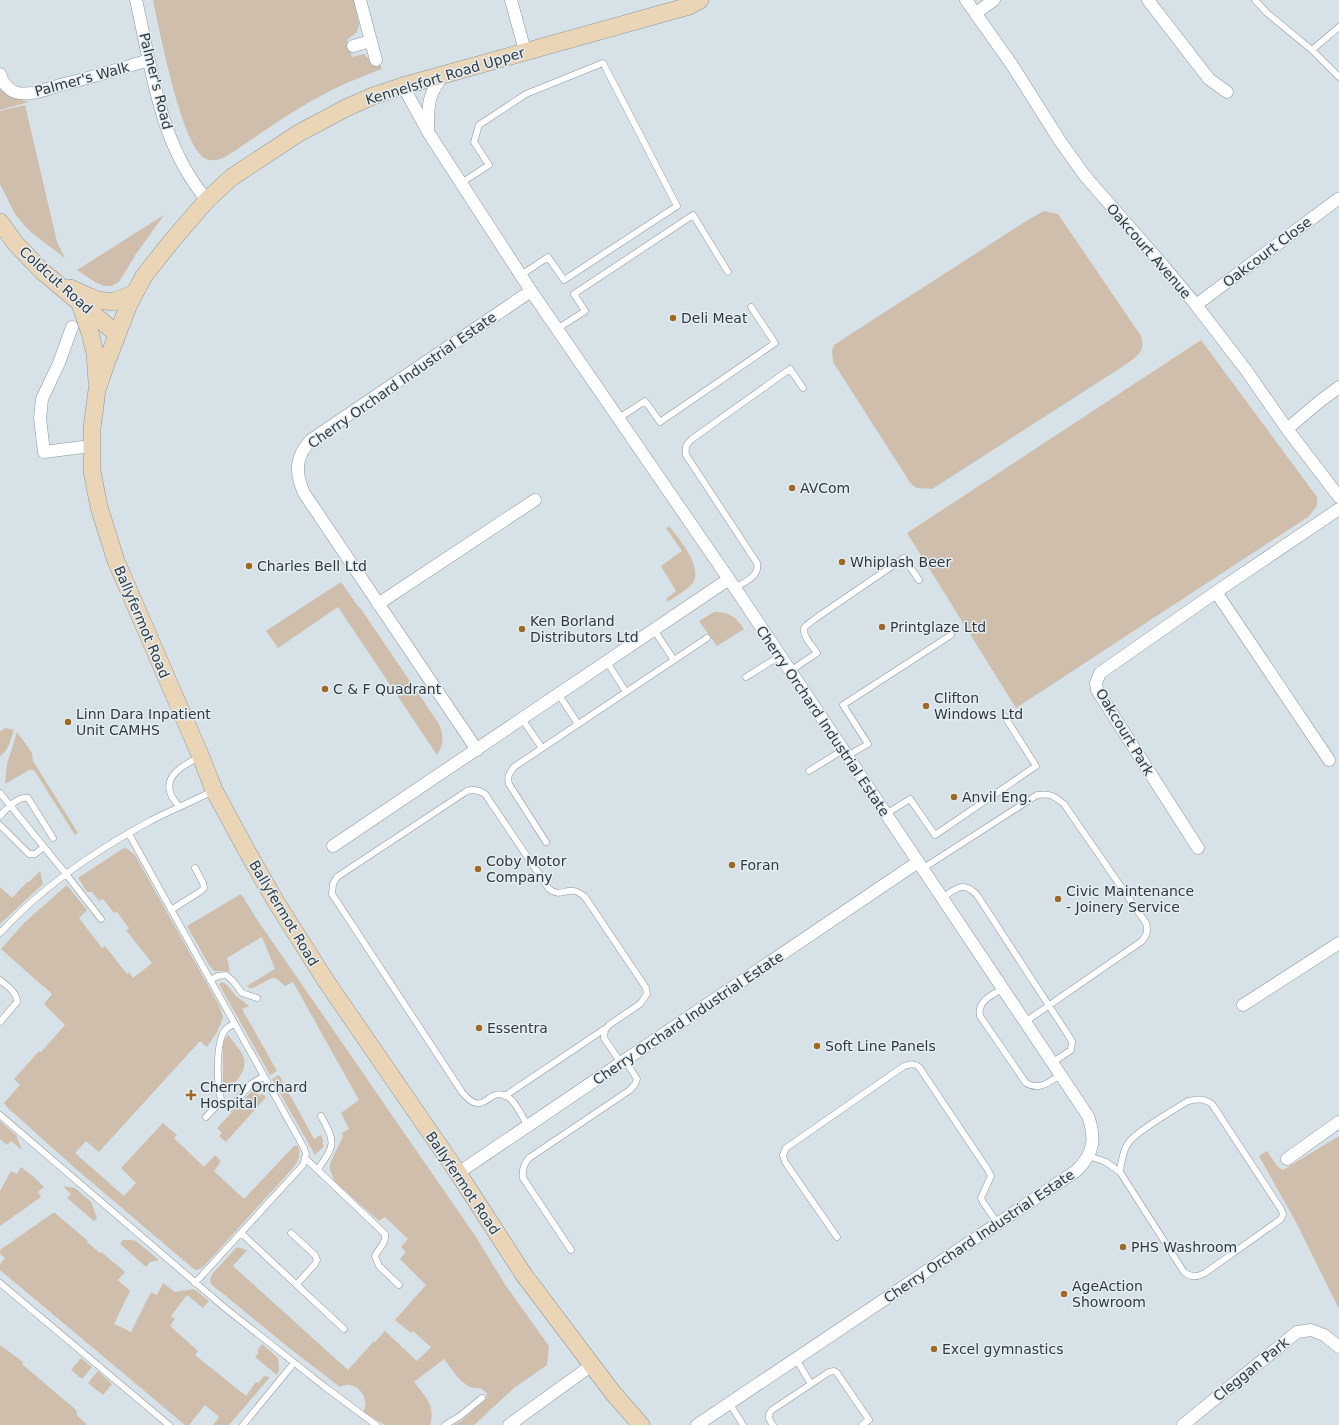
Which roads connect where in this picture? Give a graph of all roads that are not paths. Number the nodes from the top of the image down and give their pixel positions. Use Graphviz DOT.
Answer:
graph roads {
  1 [pos="136,0"];
  2 [pos="360,0"];
  3 [pos="511,0"];
  4 [pos="700,0"];
  5 [pos="966,0"];
  6 [pos="994,0"];
  7 [pos="1148,0"];
  8 [pos="1255,0"];
  9 [pos="976,13"];
  10 [pos="1339,27"];
  11 [pos="371,41"];
  12 [pos="353,46"];
  13 [pos="1312,50"];
  14 [pos="525,51"];
  15 [pos="149,60"];
  16 [pos="376,60"];
  17 [pos="0,74"];
  18 [pos="445,74"];
  19 [pos="1339,77"];
  20 [pos="403,86"];
  21 [pos="1227,92"];
  22 [pos="428,132"];
  23 [pos="461,183"];
  24 [pos="1338,199"];
  25 [pos="207,200"];
  26 [pos="0,222"];
  27 [pos="728,272"];
  28 [pos="521,275"];
  29 [pos="55,282"];
  30 [pos="531,291"];
  31 [pos="133,294"];
  32 [pos="80,303"];
  33 [pos="1196,305"];
  34 [pos="751,307"];
  35 [pos="72,327"];
  36 [pos="557,329"];
  37 [pos="117,334"];
  38 [pos="1339,387"];
  39 [pos="802,388"];
  40 [pos="97,390"];
  41 [pos="619,418"];
  42 [pos="1287,429"];
  43 [pos="91,446"];
  44 [pos="1339,497"];
  45 [pos="535,500"];
  46 [pos="1339,509"];
  47 [pos="919,580"];
  48 [pos="732,584"];
  49 [pos="1216,592"];
  50 [pos="378,604"];
  51 [pos="654,630"];
  52 [pos="951,635"];
  53 [pos="707,638"];
  54 [pos="780,656"];
  55 [pos="674,660"];
  56 [pos="607,662"];
  57 [pos="790,671"];
  58 [pos="746,677"];
  59 [pos="626,692"];
  60 [pos="559,694"];
  61 [pos="1005,718"];
  62 [pos="522,719"];
  63 [pos="578,724"];
  64 [pos="542,748"];
  65 [pos="477,750"];
  66 [pos="845,753"];
  67 [pos="201,757"];
  68 [pos="1329,760"];
  69 [pos="809,771"];
  70 [pos="214,790"];
  71 [pos="0,793"];
  72 [pos="9,805"];
  73 [pos="180,807"];
  74 [pos="886,814"];
  75 [pos="0,816"];
  76 [pos="0,825"];
  77 [pos="129,834"];
  78 [pos="53,838"];
  79 [pos="546,842"];
  80 [pos="333,846"];
  81 [pos="44,847"];
  82 [pos="1198,848"];
  83 [pos="920,865"];
  84 [pos="195,868"];
  85 [pos="66,874"];
  86 [pos="942,898"];
  87 [pos="171,910"];
  88 [pos="101,919"];
  89 [pos="0,933"];
  90 [pos="1339,943"];
  91 [pos="0,980"];
  92 [pos="210,980"];
  93 [pos="1002,989"];
  94 [pos="257,998"];
  95 [pos="1049,1005"];
  96 [pos="1244,1005"];
  97 [pos="0,1022"];
  98 [pos="1025,1022"];
  99 [pos="234,1024"];
  100 [pos="610,1024"];
  101 [pos="623,1061"];
  102 [pos="1052,1063"];
  103 [pos="1060,1075"];
  104 [pos="264,1076"];
  105 [pos="505,1096"];
  106 [pos="222,1100"];
  107 [pos="0,1114"];
  108 [pos="321,1116"];
  109 [pos="206,1117"];
  110 [pos="1339,1122"];
  111 [pos="528,1126"];
  112 [pos="1089,1156"];
  113 [pos="305,1158"];
  114 [pos="1287,1159"];
  115 [pos="318,1169"];
  116 [pos="1120,1172"];
  117 [pos="458,1173"];
  118 [pos="998,1224"];
  119 [pos="240,1233"];
  120 [pos="291,1233"];
  121 [pos="836,1237"];
  122 [pos="571,1250"];
  123 [pos="0,1283"];
  124 [pos="195,1283"];
  125 [pos="297,1284"];
  126 [pos="399,1285"];
  127 [pos="344,1329"];
  128 [pos="1339,1348"];
  129 [pos="796,1360"];
  130 [pos="294,1363"];
  131 [pos="592,1365"];
  132 [pos="811,1384"];
  133 [pos="482,1398"];
  134 [pos="730,1404"];
  135 [pos="870,1423"];
  136 [pos="169,1425"];
  137 [pos="243,1425"];
  138 [pos="376,1425"];
  139 [pos="445,1425"];
  140 [pos="509,1425"];
  141 [pos="641,1425"];
  142 [pos="697,1425"];
  143 [pos="742,1425"];
  144 [pos="773,1425"];
  145 [pos="862,1425"];
  146 [pos="1183,1425"];
  1 -- 15 [label="street, Palmer's Road"];
  2 -- 11 [label="street"];
  3 -- 14 [label="street"];
  4 -- 14 [label="main road, Kennelsfort Road Upper"];
  5 -- 9 [label="street, Oakcourt Avenue"];
  6 -- 9 [label="street"];
  7 -- 21 [label="street"];
  8 -- 13 [label="lane"];
  9 -- 33 [label="street, Oakcourt Avenue"];
  10 -- 13 [label="lane"];
  11 -- 12 [label="street"];
  11 -- 16 [label="street"];
  13 -- 19 [label="lane"];
  14 -- 18 [label="main road, Kennelsfort Road Upper"];
  15 -- 17 [label="street, Palmer's Walk"];
  15 -- 25 [label="street, Palmer's Road"];
  18 -- 20 [label="main road, Kennelsfort Road Upper"];
  18 -- 22 [label="street"];
  20 -- 22 [label="street, Cherry Orchard Industrial Estate"];
  20 -- 25 [label="main road, Kennelsfort Road Upper"];
  22 -- 23 [label="street, Cherry Orchard Industrial Estate"];
  23 -- 28 [label="street, Cherry Orchard Industrial Estate"];
  23 -- 28 [label="lane"];
  24 -- 33 [label="street, Oakcourt Close"];
  25 -- 31 [label="main road, Kennelsfort Road Upper"];
  26 -- 29 [label="main road, Coldcut Road"];
  27 -- 36 [label="lane"];
  28 -- 30 [label="street, Cherry Orchard Industrial Estate"];
  29 -- 31 [label="main road"];
  29 -- 32 [label="main road, Coldcut Road"];
  30 -- 36 [label="street, Cherry Orchard Industrial Estate"];
  30 -- 50 [label="street, Cherry Orchard Industrial Estate"];
  31 -- 37 [label="main road, Kennelsfort Road Upper"];
  32 -- 37 [label="main road, Coldcut Road"];
  32 -- 40 [label="main road"];
  33 -- 42 [label="street, Oakcourt Avenue"];
  34 -- 41 [label="lane"];
  35 -- 43 [label="street"];
  36 -- 41 [label="street, Cherry Orchard Industrial Estate"];
  37 -- 40 [label="main road, Ballyfermot Road"];
  38 -- 42 [label="street"];
  39 -- 48 [label="lane"];
  40 -- 43 [label="main road, Ballyfermot Road"];
  41 -- 48 [label="street, Cherry Orchard Industrial Estate"];
  42 -- 44 [label="street, Oakcourt Avenue"];
  43 -- 67 [label="main road, Ballyfermot Road"];
  45 -- 50 [label="street"];
  46 -- 49 [label="street, Oakcourt Park"];
  47 -- 57 [label="lane"];
  48 -- 51 [label="street"];
  48 -- 54 [label="street, Cherry Orchard Industrial Estate"];
  49 -- 68 [label="street"];
  49 -- 82 [label="street, Oakcourt Park"];
  50 -- 65 [label="street, Cherry Orchard Industrial Estate"];
  51 -- 55 [label="lane"];
  51 -- 56 [label="street"];
  52 -- 66 [label="lane"];
  53 -- 55 [label="lane"];
  54 -- 57 [label="street, Cherry Orchard Industrial Estate"];
  54 -- 58 [label="lane"];
  55 -- 59 [label="lane"];
  56 -- 59 [label="lane"];
  56 -- 60 [label="street"];
  57 -- 66 [label="street, Cherry Orchard Industrial Estate"];
  59 -- 63 [label="lane"];
  60 -- 62 [label="street"];
  60 -- 63 [label="lane"];
  61 -- 74 [label="lane"];
  62 -- 64 [label="lane"];
  62 -- 65 [label="street"];
  63 -- 64 [label="lane"];
  64 -- 79 [label="lane"];
  65 -- 80 [label="street"];
  66 -- 69 [label="lane"];
  66 -- 74 [label="street, Cherry Orchard Industrial Estate"];
  67 -- 70 [label="main road, Ballyfermot Road"];
  67 -- 73 [label="lane"];
  70 -- 73 [label="lane"];
  70 -- 117 [label="main road, Ballyfermot Road"];
  71 -- 72 [label="lane"];
  72 -- 75 [label="lane"];
  72 -- 78 [label="lane"];
  72 -- 81 [label="lane"];
  73 -- 77 [label="lane"];
  74 -- 83 [label="street, Cherry Orchard Industrial Estate"];
  76 -- 81 [label="lane"];
  77 -- 85 [label="lane"];
  77 -- 87 [label="lane"];
  81 -- 85 [label="lane"];
  83 -- 86 [label="street, Cherry Orchard Industrial Estate"];
  83 -- 95 [label="lane"];
  83 -- 101 [label="street, Cherry Orchard Industrial Estate"];
  84 -- 87 [label="lane"];
  85 -- 88 [label="lane"];
  85 -- 89 [label="lane"];
  86 -- 93 [label="street, Cherry Orchard Industrial Estate"];
  86 -- 95 [label="lane"];
  87 -- 92 [label="lane"];
  90 -- 96 [label="street"];
  91 -- 97 [label="lane"];
  92 -- 94 [label="lane"];
  92 -- 99 [label="lane"];
  93 -- 98 [label="street, Cherry Orchard Industrial Estate"];
  93 -- 103 [label="lane"];
  95 -- 98 [label="lane"];
  95 -- 102 [label="lane"];
  98 -- 102 [label="street, Cherry Orchard Industrial Estate"];
  99 -- 104 [label="lane"];
  99 -- 106 [label="lane"];
  100 -- 101 [label="lane"];
  100 -- 105 [label="lane"];
  100 -- 105 [label="lane"];
  101 -- 111 [label="street, Cherry Orchard Industrial Estate"];
  101 -- 122 [label="lane"];
  102 -- 103 [label="street, Cherry Orchard Industrial Estate"];
  103 -- 112 [label="street, Cherry Orchard Industrial Estate"];
  104 -- 106 [label="lane"];
  104 -- 113 [label="lane"];
  105 -- 111 [label="lane"];
  106 -- 109 [label="lane"];
  107 -- 124 [label="lane"];
  108 -- 115 [label="lane"];
  110 -- 114 [label="street"];
  111 -- 117 [label="street, Cherry Orchard Industrial Estate"];
  112 -- 116 [label="lane"];
  112 -- 118 [label="street, Cherry Orchard Industrial Estate"];
  113 -- 115 [label="lane"];
  113 -- 119 [label="lane"];
  115 -- 126 [label="lane"];
  116 -- 116 [label="lane"];
  117 -- 131 [label="main road, Ballyfermot Road"];
  118 -- 121 [label="lane"];
  118 -- 129 [label="street, Cherry Orchard Industrial Estate"];
  119 -- 124 [label="lane"];
  119 -- 125 [label="lane"];
  120 -- 125 [label="lane"];
  123 -- 136 [label="lane"];
  124 -- 130 [label="lane"];
  125 -- 127 [label="lane"];
  128 -- 146 [label="street, Cleggan Park"];
  129 -- 132 [label="lane"];
  129 -- 134 [label="street, Cherry Orchard Industrial Estate"];
  130 -- 137 [label="lane"];
  130 -- 138 [label="lane"];
  131 -- 140 [label="street"];
  131 -- 141 [label="main road, Ballyfermot Road"];
  132 -- 135 [label="lane"];
  132 -- 144 [label="lane"];
  133 -- 139 [label="lane"];
  134 -- 142 [label="street, Cherry Orchard Industrial Estate"];
  134 -- 143 [label="lane"];
  135 -- 145 [label="lane"];
}
